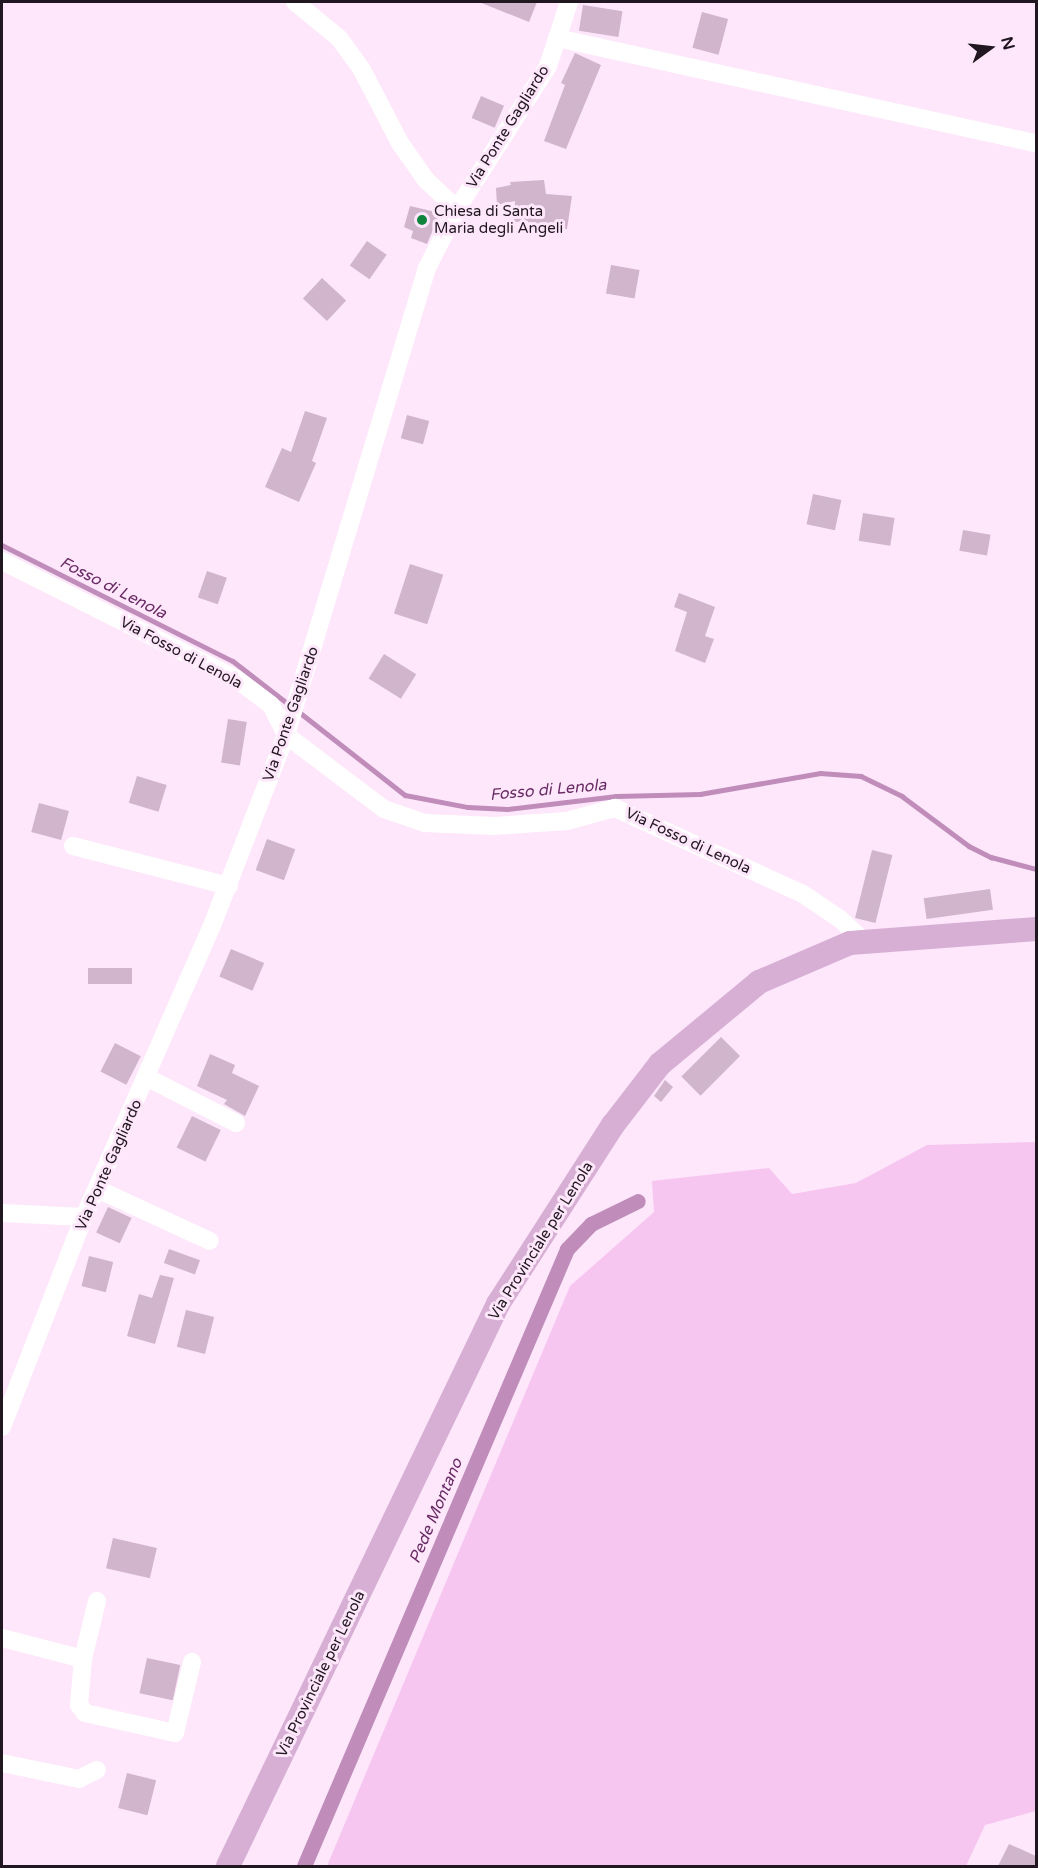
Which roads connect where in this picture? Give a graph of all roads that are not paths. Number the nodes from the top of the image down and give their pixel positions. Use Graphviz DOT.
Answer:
graph roads {
  1 [pos="295,2"];
  2 [pos="569,2"];
  3 [pos="557,38"];
  4 [pos="1036,143"];
  5 [pos="457,209"];
  6 [pos="2,561"];
  7 [pos="286,735"];
  8 [pos="73,846"];
  9 [pos="229,886"];
  10 [pos="1036,929"];
  11 [pos="858,942"];
  12 [pos="148,1078"];
  13 [pos="236,1123"];
  14 [pos="98,1189"];
  15 [pos="2,1214"];
  16 [pos="84,1217"];
  17 [pos="210,1241"];
  18 [pos="2,1427"];
  19 [pos="97,1601"];
  20 [pos="2,1638"];
  21 [pos="83,1659"];
  22 [pos="192,1662"];
  23 [pos="2,1763"];
  24 [pos="97,1770"];
  25 [pos="228,1866"];
  1 -- 5 [label="street"];
  2 -- 3 [label="street, Via Ponte Gagliardo"];
  3 -- 4 [label="street"];
  3 -- 5 [label="street, Via Ponte Gagliardo"];
  5 -- 7 [label="street, Via Ponte Gagliardo"];
  6 -- 7 [label="street, Via Fosso di Lenola"];
  7 -- 9 [label="street, Via Ponte Gagliardo"];
  7 -- 11 [label="street, Via Fosso di Lenola"];
  8 -- 9 [label="street"];
  9 -- 12 [label="street, Via Ponte Gagliardo"];
  10 -- 11 [label="main road, Via Provinciale per Lenola"];
  11 -- 25 [label="main road, Via Provinciale per Lenola"];
  12 -- 13 [label="street"];
  12 -- 14 [label="street, Via Ponte Gagliardo"];
  14 -- 16 [label="street, Via Ponte Gagliardo"];
  14 -- 17 [label="street"];
  15 -- 16 [label="street"];
  16 -- 18 [label="street, Via Ponte Gagliardo"];
  19 -- 21 [label="street"];
  20 -- 21 [label="street"];
  21 -- 22 [label="street"];
  23 -- 24 [label="street"];
}
